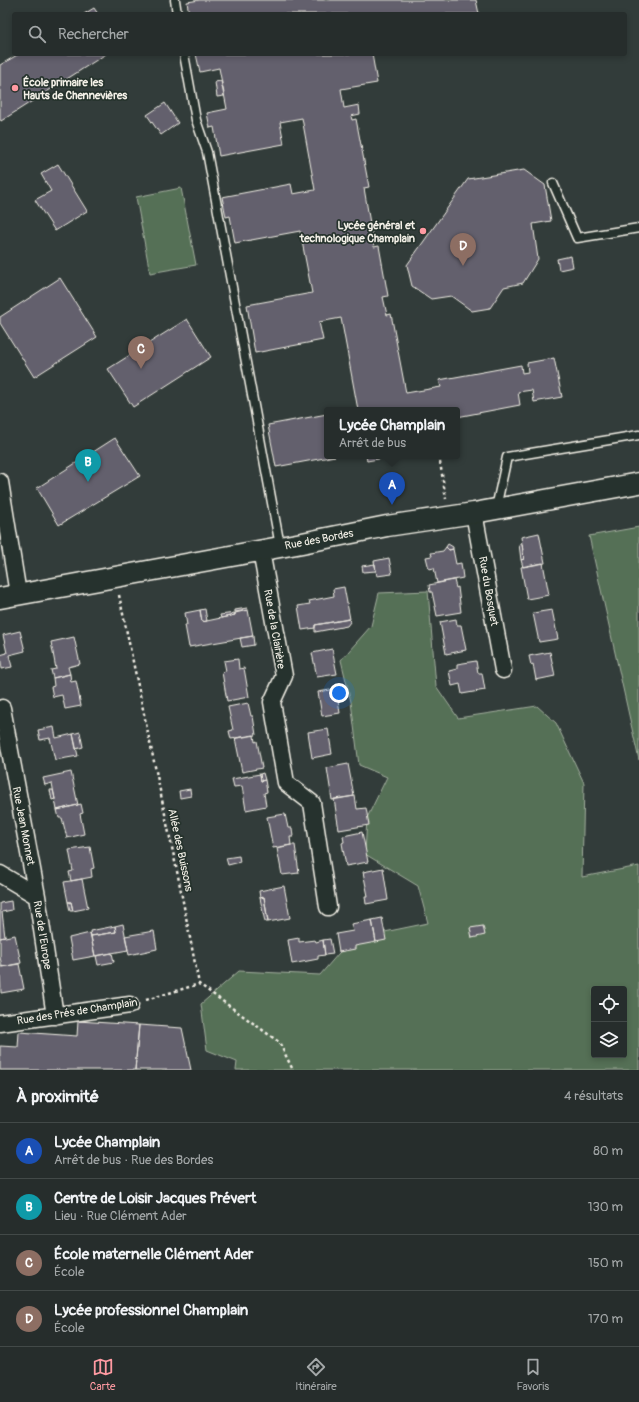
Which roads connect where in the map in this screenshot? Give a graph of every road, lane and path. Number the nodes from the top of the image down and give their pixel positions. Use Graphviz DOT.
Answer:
graph roads {
  1 [pos="175,0"];
  2 [pos="177,12"];
  3 [pos="184,56"];
  4 [pos="553,183"];
  5 [pos="639,228"];
  6 [pos="639,435"];
  7 [pos="439,459"];
  8 [pos="0,482"];
  9 [pos="639,483"];
  10 [pos="446,500"];
  11 [pos="495,508"];
  12 [pos="474,513"];
  13 [pos="271,549"];
  14 [pos="118,593"];
  15 [pos="9,596"];
  16 [pos="503,670"];
  17 [pos="2,708"];
  18 [pos="0,874"];
  19 [pos="37,896"];
  20 [pos="328,907"];
  21 [pos="199,984"];
  22 [pos="130,1004"];
  23 [pos="55,1016"];
  24 [pos="0,1023"];
  25 [pos="293,1070"];
  1 -- 2 [label="lane"];
  3 -- 13 [label="lane"];
  4 -- 5 [label="lane"];
  6 -- 11 [label="lane"];
  7 -- 10 [label="path"];
  8 -- 15 [label="street"];
  9 -- 11 [label="street, Rue des Bordes"];
  11 -- 12 [label="street, Rue des Bordes"];
  12 -- 13 [label="street, Rue des Bordes"];
  12 -- 16 [label="street, Rue du Bosquet"];
  13 -- 15 [label="street, Rue des Bordes"];
  13 -- 20 [label="street, Rue de la Clairière"];
  14 -- 21 [label="path, Allée des Buissons"];
  17 -- 19 [label="street, Rue Jean Monnet"];
  18 -- 19 [label="street, Rue de l'Europe"];
  19 -- 23 [label="street, Rue de l'Europe"];
  21 -- 22 [label="path, Rue des Prés de Champlain"];
  21 -- 25 [label="path"];
  22 -- 23 [label="street, Rue des Prés de Champlain"];
  23 -- 24 [label="street, Rue des Prés de Champlain"];
}
